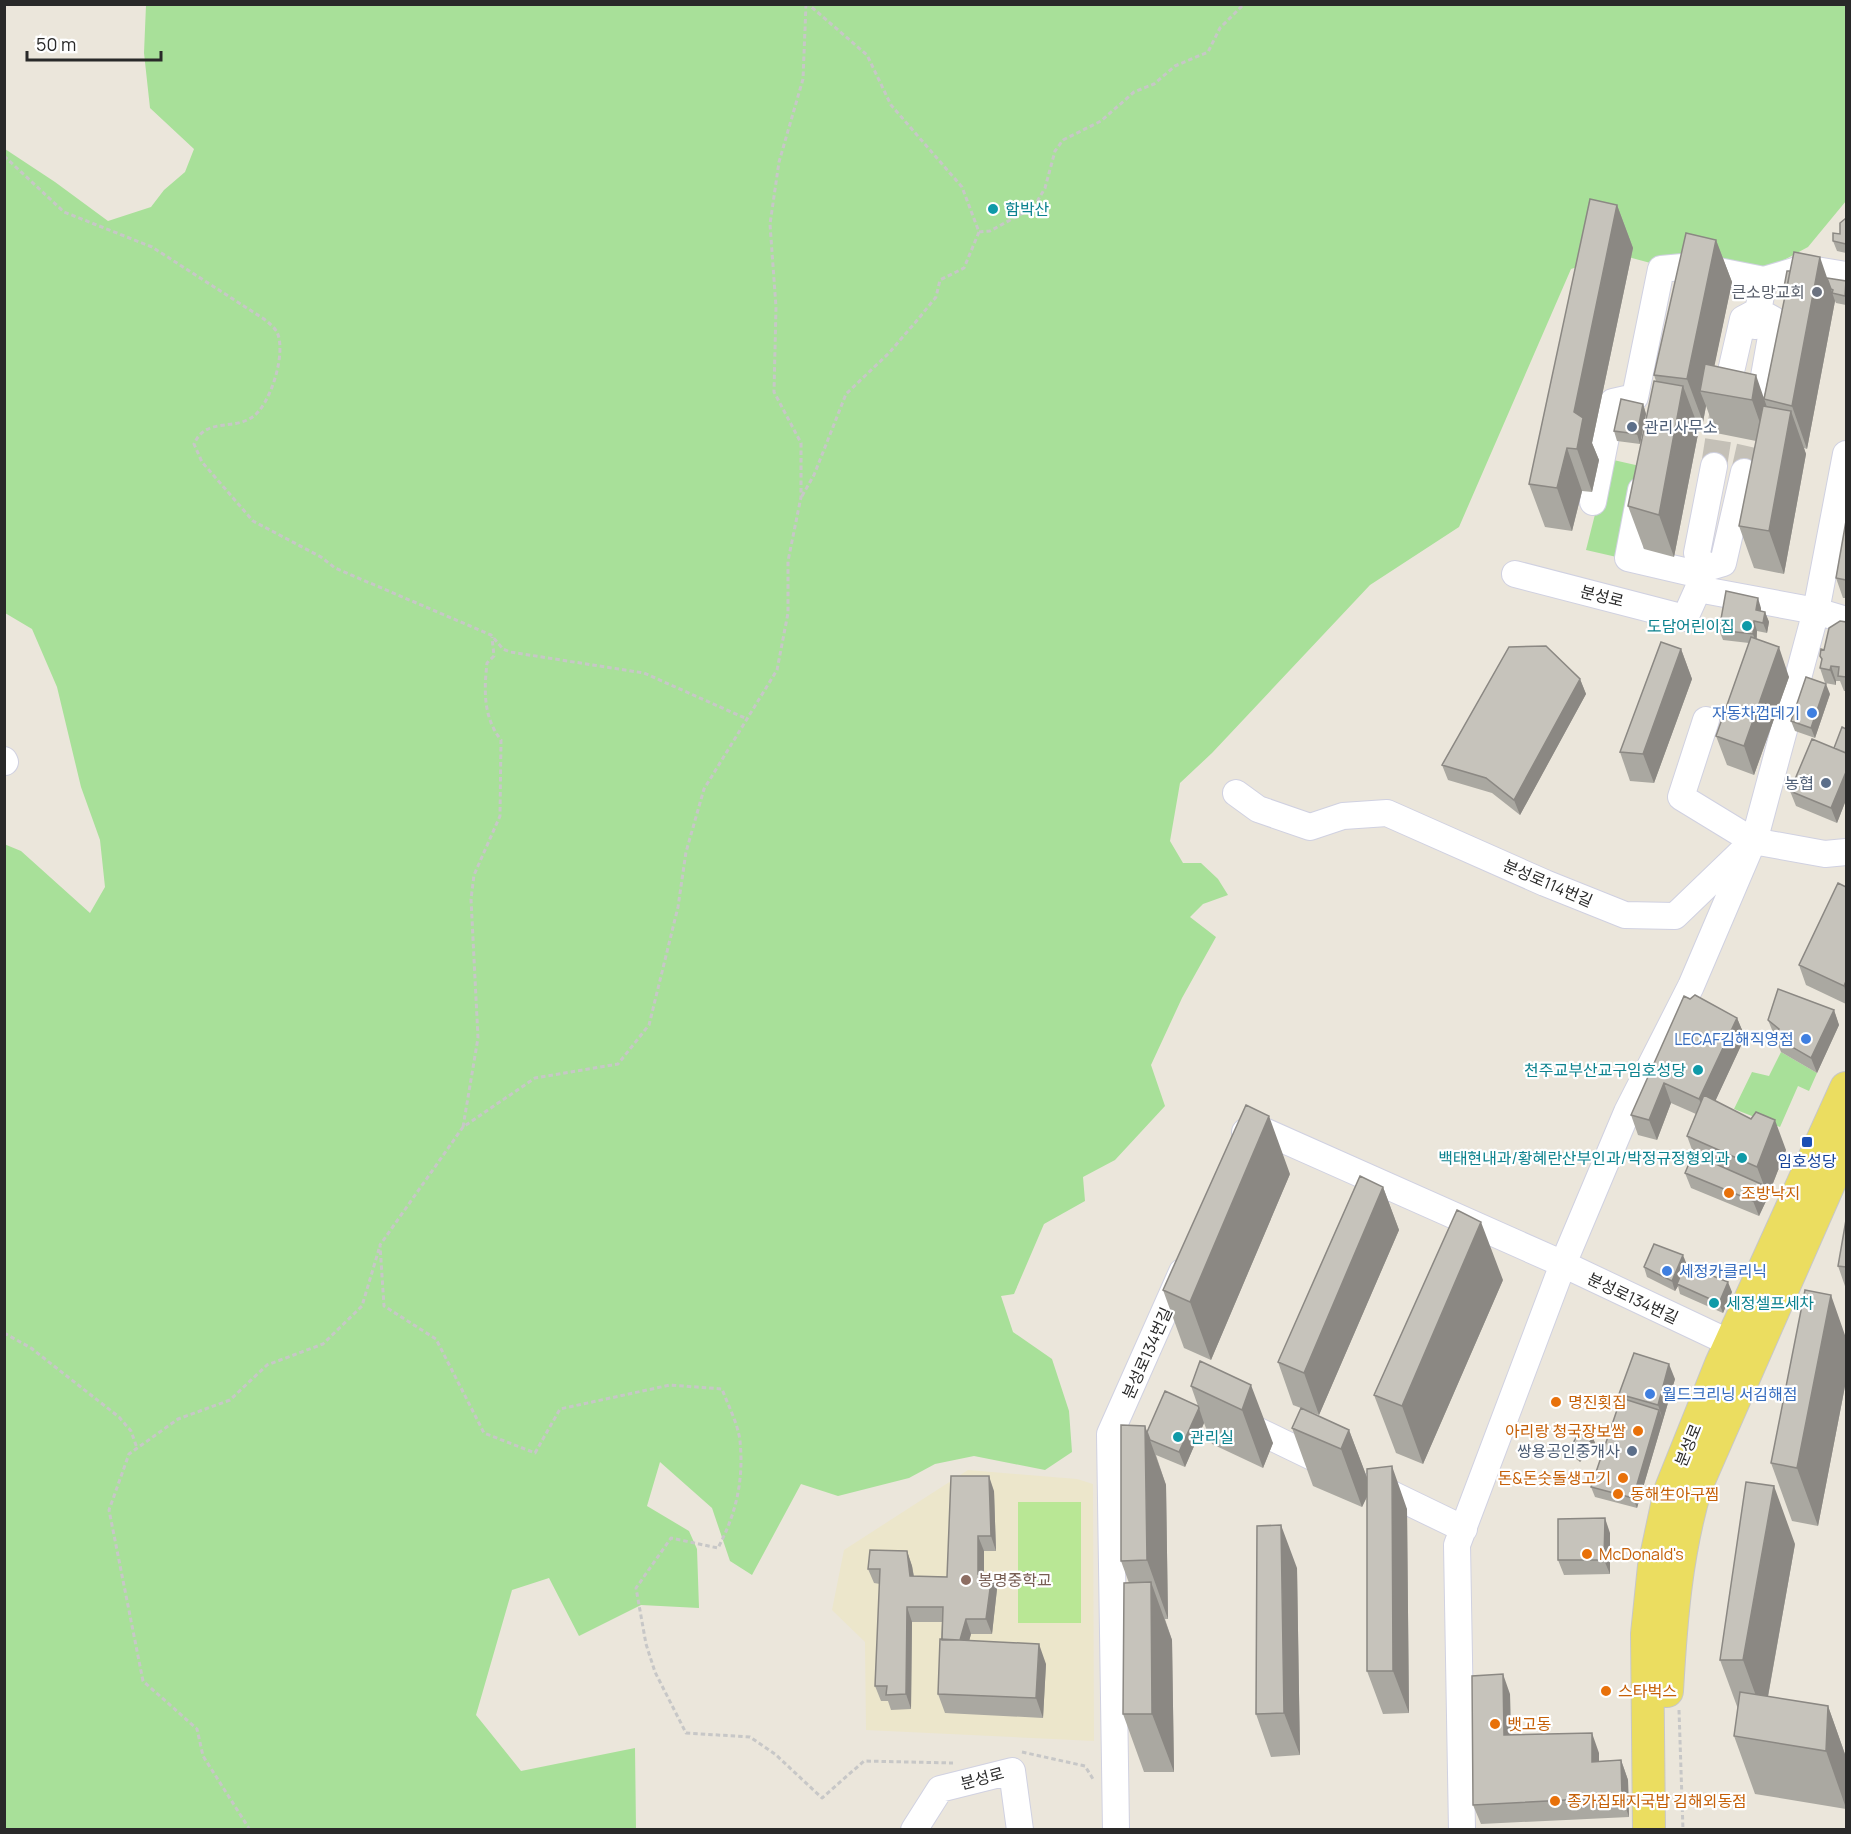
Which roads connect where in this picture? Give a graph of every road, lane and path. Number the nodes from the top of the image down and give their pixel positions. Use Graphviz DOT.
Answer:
graph roads {
  1 [pos="807,4"];
  2 [pos="1244,4"];
  3 [pos="4,156"];
  4 [pos="980,232"];
  5 [pos="1682,268"];
  6 [pos="1846,275"];
  7 [pos="1764,280"];
  8 [pos="1758,311"];
  9 [pos="1665,357"];
  10 [pos="1747,383"];
  11 [pos="1635,397"];
  12 [pos="1724,403"];
  13 [pos="1758,410"];
  14 [pos="1655,417"];
  15 [pos="1846,454"];
  16 [pos="1646,464"];
  17 [pos="1713,466"];
  18 [pos="1743,472"];
  19 [pos="801,497"];
  20 [pos="1593,502"];
  21 [pos="1515,574"];
  22 [pos="1701,578"];
  23 [pos="1816,611"];
  24 [pos="1846,620"];
  25 [pos="492,635"];
  26 [pos="747,719"];
  27 [pos="1706,720"];
  28 [pos="1772,734"];
  29 [pos="1236,793"];
  30 [pos="1747,837"];
  31 [pos="1846,852"];
  32 [pos="1846,1088"];
  33 [pos="464,1127"];
  34 [pos="1846,1145"];
  35 [pos="1235,1154"];
  36 [pos="380,1245"];
  37 [pos="1192,1251"];
  38 [pos="1563,1264"];
  39 [pos="4,1333"];
  40 [pos="1730,1343"];
  41 [pos="1215,1410"];
  42 [pos="137,1448"];
  43 [pos="1464,1529"];
  44 [pos="1679,1700"];
  45 [pos="1016,1753"];
  46 [pos="964,1763"];
  47 [pos="1096,1784"];
  48 [pos="250,1830"];
  49 [pos="914,1830"];
  50 [pos="1020,1830"];
  51 [pos="1116,1830"];
  52 [pos="1462,1830"];
  53 [pos="1649,1830"];
  54 [pos="1669,1830"];
  55 [pos="1683,1830"];
  1 -- 4 [label="path"];
  1 -- 19 [label="path"];
  2 -- 4 [label="path"];
  3 -- 25 [label="path"];
  4 -- 19 [label="path"];
  5 -- 7 [label="street"];
  5 -- 9 [label="street"];
  5 -- 11 [label="street"];
  6 -- 7 [label="street"];
  7 -- 8 [label="street"];
  8 -- 10 [label="street"];
  8 -- 12 [label="street"];
  8 -- 13 [label="street"];
  11 -- 14 [label="street"];
  11 -- 20 [label="street"];
  15 -- 23 [label="street"];
  16 -- 22 [label="street"];
  17 -- 22 [label="street"];
  18 -- 22 [label="street"];
  19 -- 26 [label="path"];
  21 -- 22 [label="street, 분성로"];
  22 -- 23 [label="street"];
  23 -- 24 [label="street"];
  23 -- 30 [label="street"];
  25 -- 26 [label="path"];
  25 -- 33 [label="path"];
  26 -- 33 [label="path"];
  27 -- 30 [label="street"];
  28 -- 30 [label="street"];
  29 -- 30 [label="street, 분성로114번길"];
  30 -- 31 [label="street"];
  30 -- 38 [label="street"];
  32 -- 40 [label="main road, 분성로"];
  33 -- 36 [label="path"];
  34 -- 54 [label="main road, 분성로"];
  35 -- 38 [label="street, 분성로134번길"];
  36 -- 42 [label="path"];
  36 -- 46 [label="path"];
  37 -- 51 [label="street, 분성로134번길"];
  38 -- 40 [label="street, 분성로134번길"];
  38 -- 43 [label="street"];
  39 -- 42 [label="path"];
  40 -- 53 [label="main road, 분성로"];
  41 -- 43 [label="street"];
  42 -- 48 [label="path"];
  43 -- 52 [label="street"];
  44 -- 55 [label="path"];
  45 -- 47 [label="path"];
  49 -- 50 [label="street, 분성로"];
}
